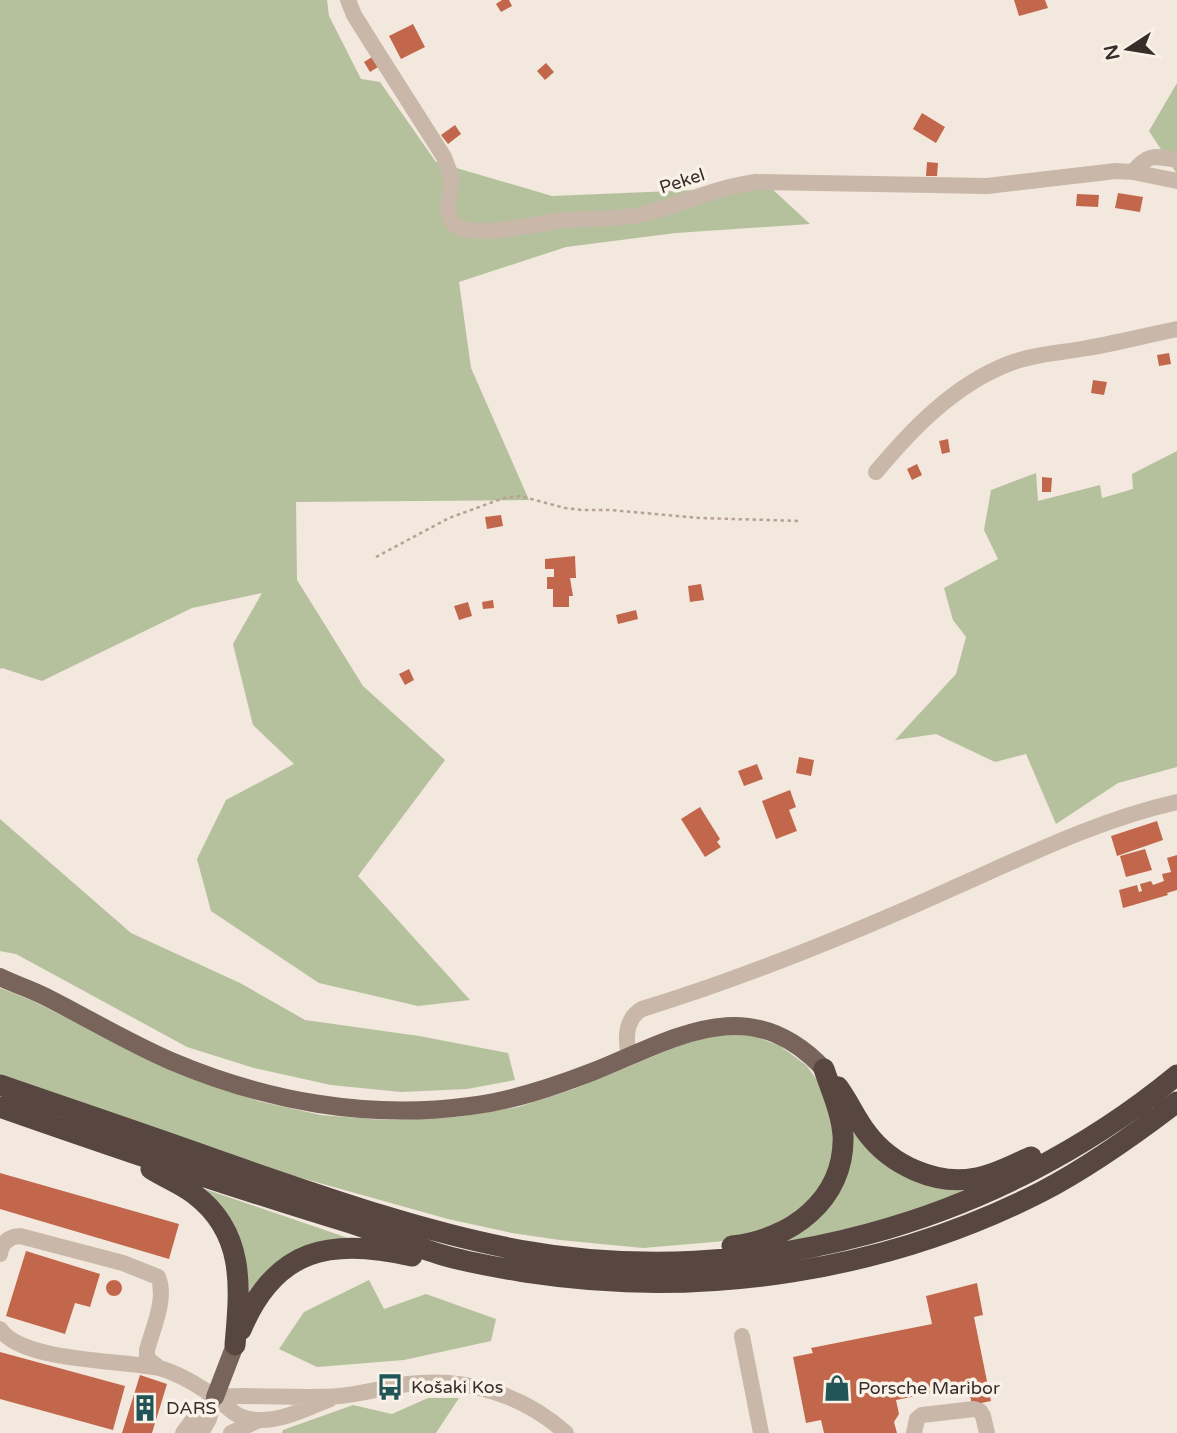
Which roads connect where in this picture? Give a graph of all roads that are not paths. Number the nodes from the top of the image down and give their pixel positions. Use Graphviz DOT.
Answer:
graph roads {
  1 [pos="348,0"];
  2 [pos="1177,160"];
  3 [pos="1133,172"];
  4 [pos="1177,181"];
  5 [pos="1177,329"];
  6 [pos="876,472"];
  7 [pos="1177,802"];
  8 [pos="1,978"];
  9 [pos="629,1056"];
  10 [pos="824,1069"];
  11 [pos="1177,1075"];
  12 [pos="0,1084"];
  13 [pos="1177,1102"];
  14 [pos="0,1107"];
  15 [pos="1102,1132"];
  16 [pos="117,1148"];
  17 [pos="0,1254"];
  18 [pos="441,1255"];
  19 [pos="627,1261"];
  20 [pos="0,1329"];
  21 [pos="742,1336"];
  22 [pos="235,1345"];
  23 [pos="159,1368"];
  24 [pos="215,1396"];
  25 [pos="339,1396"];
  26 [pos="259,1420"];
  27 [pos="183,1433"];
  28 [pos="201,1433"];
  29 [pos="231,1433"];
  30 [pos="566,1433"];
  31 [pos="761,1433"];
  32 [pos="914,1433"];
  33 [pos="987,1433"];
  1 -- 3 [label="street, Pekel"];
  2 -- 3 [label="street"];
  3 -- 4 [label="street, Pekel"];
  5 -- 6 [label="street"];
  7 -- 9 [label="street"];
  8 -- 9 [label="main road"];
  9 -- 10 [label="main road"];
  10 -- 15 [label="highway"];
  10 -- 19 [label="highway"];
  11 -- 15 [label="highway"];
  12 -- 19 [label="highway"];
  13 -- 18 [label="highway"];
  14 -- 16 [label="highway"];
  15 -- 19 [label="highway"];
  16 -- 18 [label="highway"];
  16 -- 22 [label="highway"];
  17 -- 23 [label="street"];
  18 -- 22 [label="highway"];
  20 -- 23 [label="street"];
  21 -- 31 [label="street"];
  22 -- 24 [label="main road"];
  23 -- 24 [label="street"];
  24 -- 25 [label="street"];
  24 -- 26 [label="street"];
  24 -- 27 [label="street"];
  24 -- 28 [label="street"];
  25 -- 26 [label="street"];
  25 -- 30 [label="street"];
  26 -- 29 [label="street"];
  32 -- 33 [label="street"];
}
